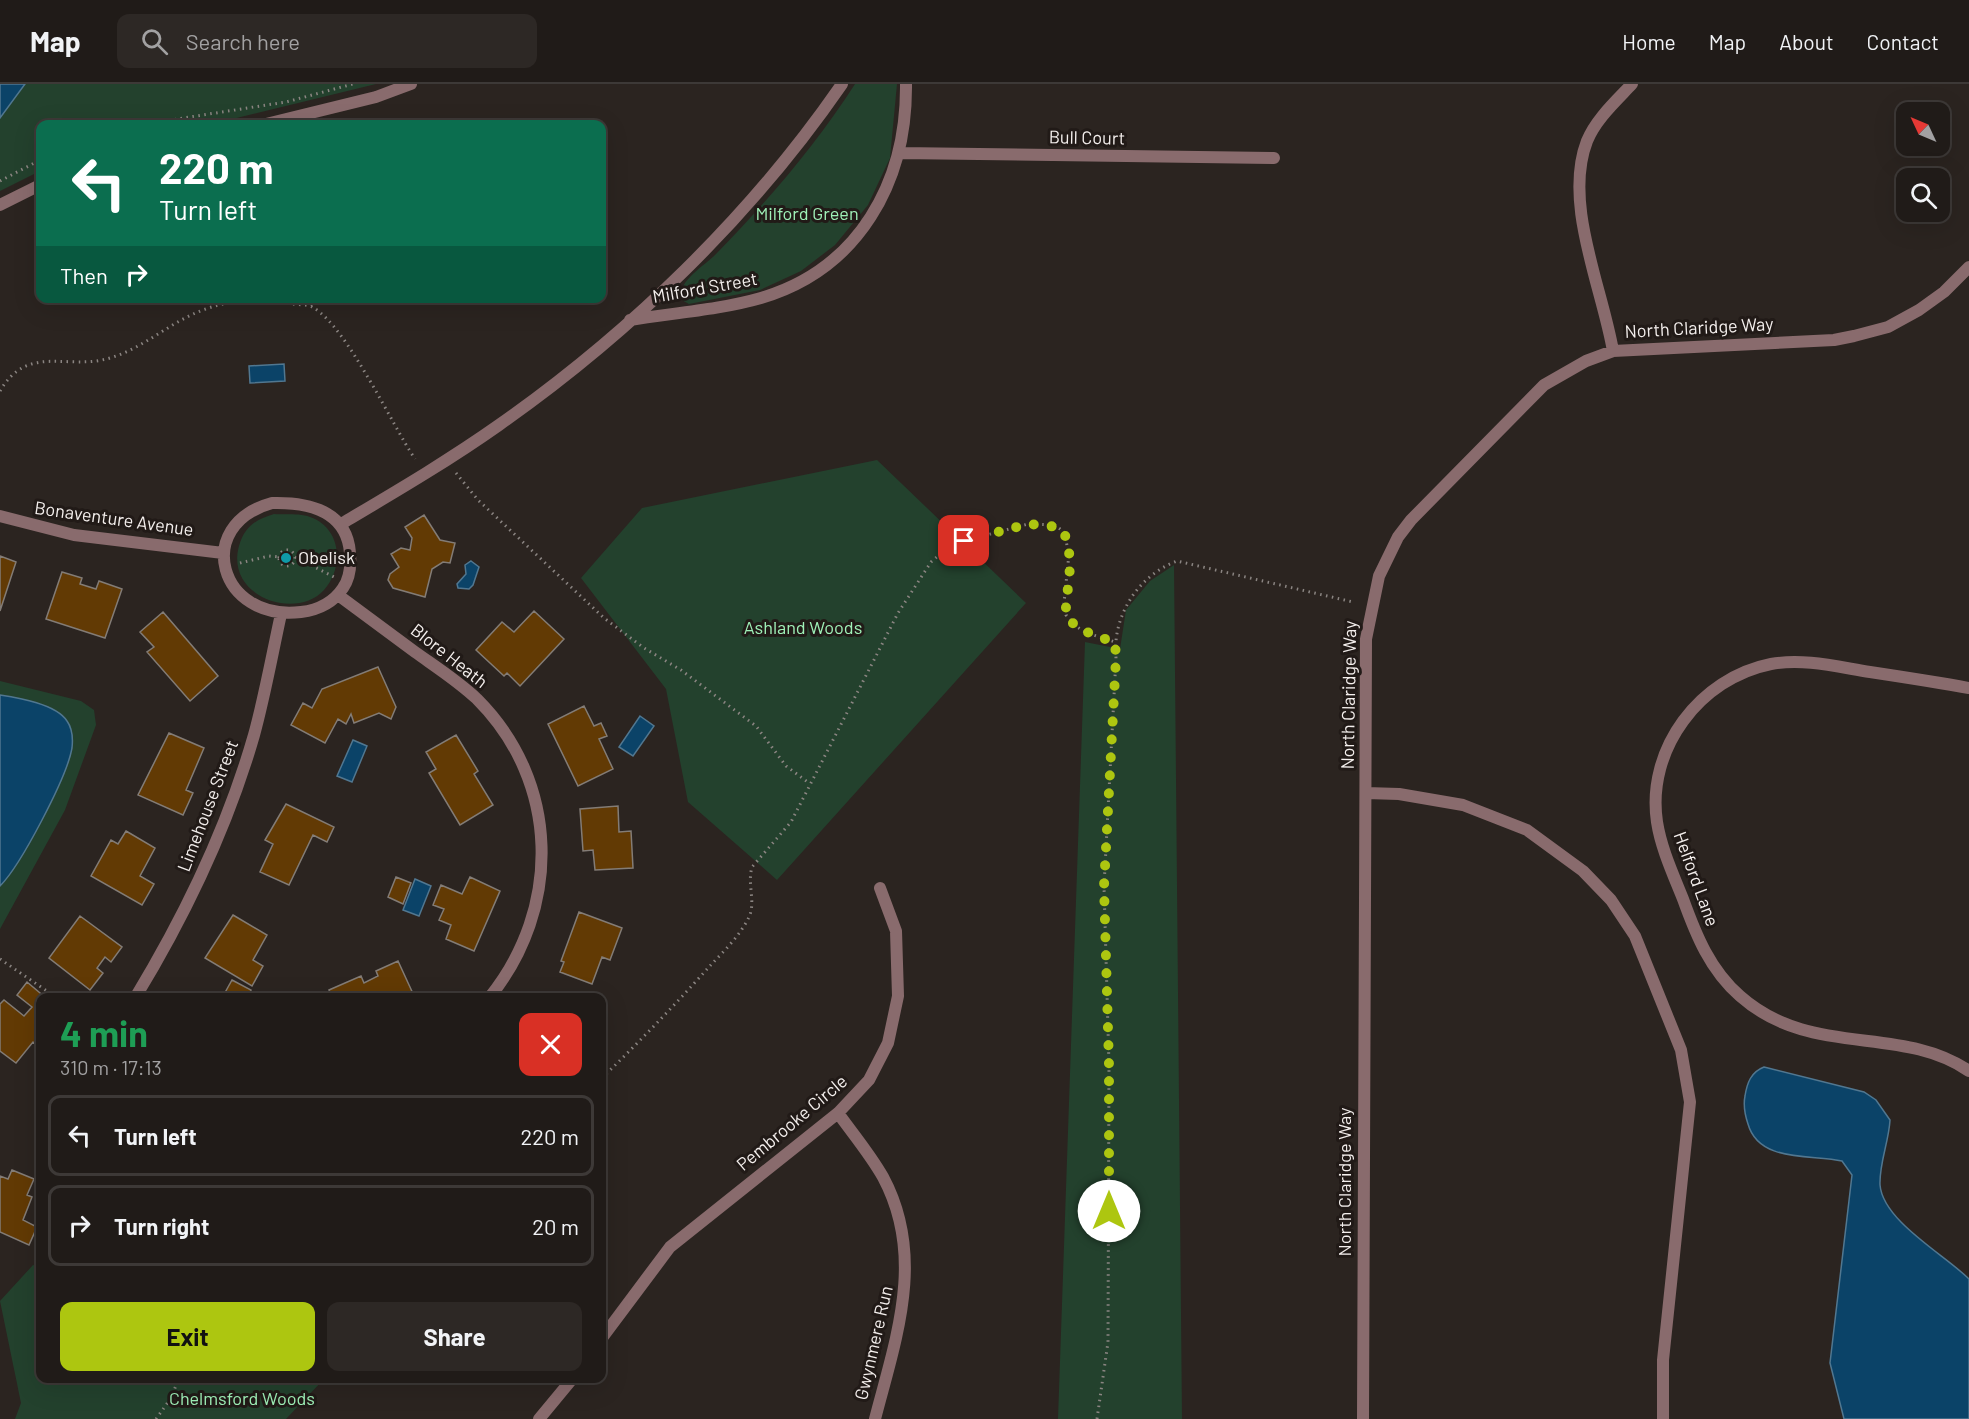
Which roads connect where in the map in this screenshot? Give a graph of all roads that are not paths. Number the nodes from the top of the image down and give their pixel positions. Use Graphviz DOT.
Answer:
graph roads {
  1 [pos="411,84"];
  2 [pos="842,84"];
  3 [pos="906,84"];
  4 [pos="1632,84"];
  5 [pos="282,120"];
  6 [pos="900,153"];
  7 [pos="1274,158"];
  8 [pos="36,187"];
  9 [pos="0,205"];
  10 [pos="1969,267"];
  11 [pos="630,320"];
  12 [pos="1613,351"];
  13 [pos="0,516"];
  14 [pos="341,524"];
  15 [pos="223,553"];
  16 [pos="338,595"];
  17 [pos="280,614"];
  18 [pos="1969,688"];
  19 [pos="1366,793"];
  20 [pos="880,888"];
  21 [pos="138,993"];
  22 [pos="492,993"];
  23 [pos="1969,1071"];
  24 [pos="838,1113"];
  25 [pos="606,1333"];
  26 [pos="569,1383"];
  27 [pos="539,1419"];
  28 [pos="875,1419"];
  29 [pos="1363,1419"];
  30 [pos="1663,1419"];
  1 -- 5 [label="street"];
  2 -- 11 [label="street, Milford Street"];
  3 -- 6 [label="street, Milford Street"];
  4 -- 12 [label="street"];
  6 -- 7 [label="street, Bull Court"];
  6 -- 11 [label="street, Milford Street"];
  8 -- 9 [label="street"];
  10 -- 12 [label="street, North Claridge Way"];
  11 -- 14 [label="street, Milford Street"];
  12 -- 19 [label="street, North Claridge Way"];
  13 -- 15 [label="street, Bonaventure Avenue"];
  14 -- 15 [label="street"];
  14 -- 16 [label="street"];
  15 -- 17 [label="street"];
  16 -- 17 [label="street"];
  16 -- 22 [label="street, Blore Heath"];
  17 -- 21 [label="street, Limehouse Street"];
  18 -- 23 [label="street, Helford Lane"];
  19 -- 29 [label="street, North Claridge Way"];
  19 -- 30 [label="street"];
  20 -- 24 [label="street, Pembrooke Circle"];
  24 -- 25 [label="street, Pembrooke Circle"];
  24 -- 28 [label="street, Gwynmere Run"];
  26 -- 27 [label="street"];
}
